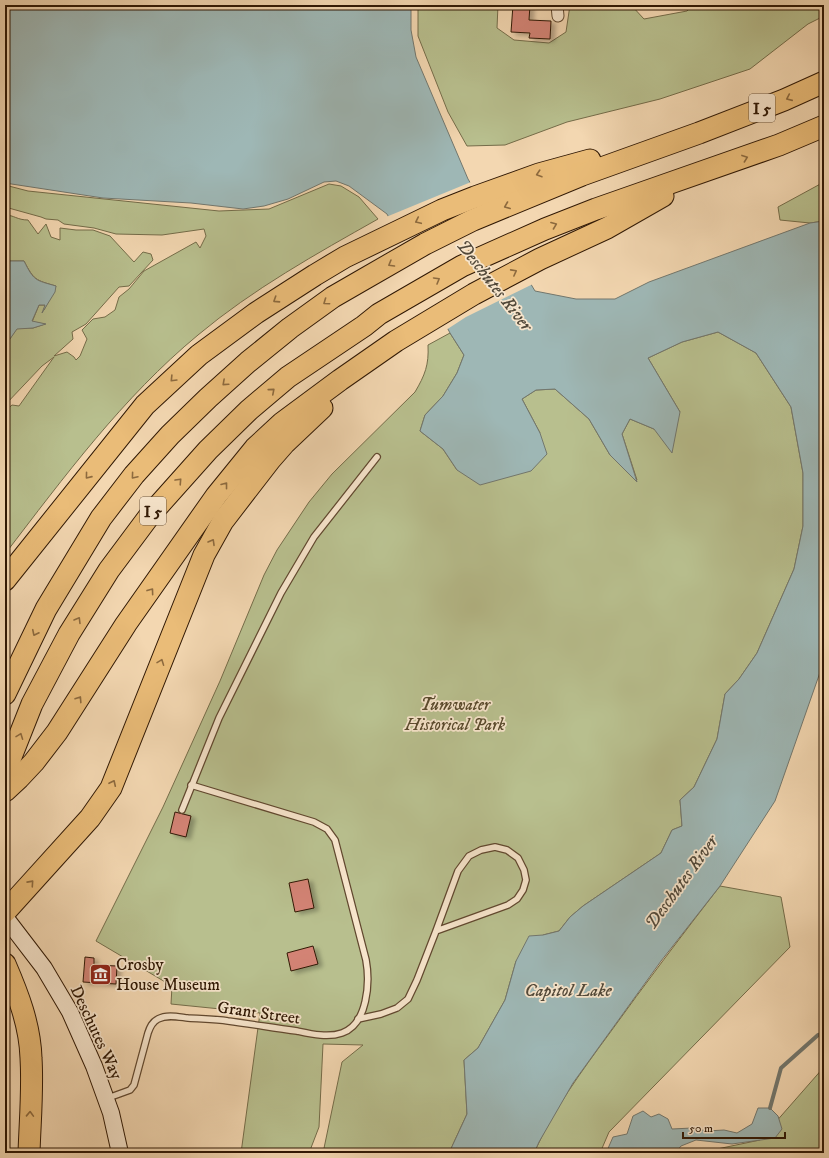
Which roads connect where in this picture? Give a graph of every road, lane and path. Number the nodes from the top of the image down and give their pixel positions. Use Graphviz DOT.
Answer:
graph roads {
  1 [pos="824,82"];
  2 [pos="824,126"];
  3 [pos="579,169"];
  4 [pos="708,171"];
  5 [pos="396,341"];
  6 [pos="377,457"];
  7 [pos="5,580"];
  8 [pos="5,694"];
  9 [pos="5,772"];
  10 [pos="191,785"];
  11 [pos="5,790"];
  12 [pos="182,810"];
  13 [pos="5,912"];
  14 [pos="5,918"];
  15 [pos="436,931"];
  16 [pos="5,964"];
  17 [pos="358,1019"];
  18 [pos="106,1098"];
  19 [pos="30,1153"];
  20 [pos="120,1153"];
  1 -- 3 [label="highway, I 5, one-way"];
  4 -- 2 [label="highway, I 5, one-way"];
  3 -- 7 [label="highway, one-way"];
  3 -- 8 [label="highway, I 5, one-way"];
  5 -- 4 [label="highway, one-way"];
  9 -- 4 [label="highway, I 5, one-way"];
  11 -- 5 [label="highway, one-way"];
  13 -- 5 [label="highway, one-way"];
  6 -- 10 [label="lane"];
  10 -- 12 [label="lane"];
  10 -- 17 [label="lane"];
  14 -- 18 [label="main road, Deschutes Way"];
  15 -- 15 [label="lane"];
  15 -- 17 [label="lane"];
  19 -- 16 [label="highway, one-way"];
  17 -- 18 [label="lane, Grant Street"];
  18 -- 20 [label="main road, Deschutes Way"];
}
